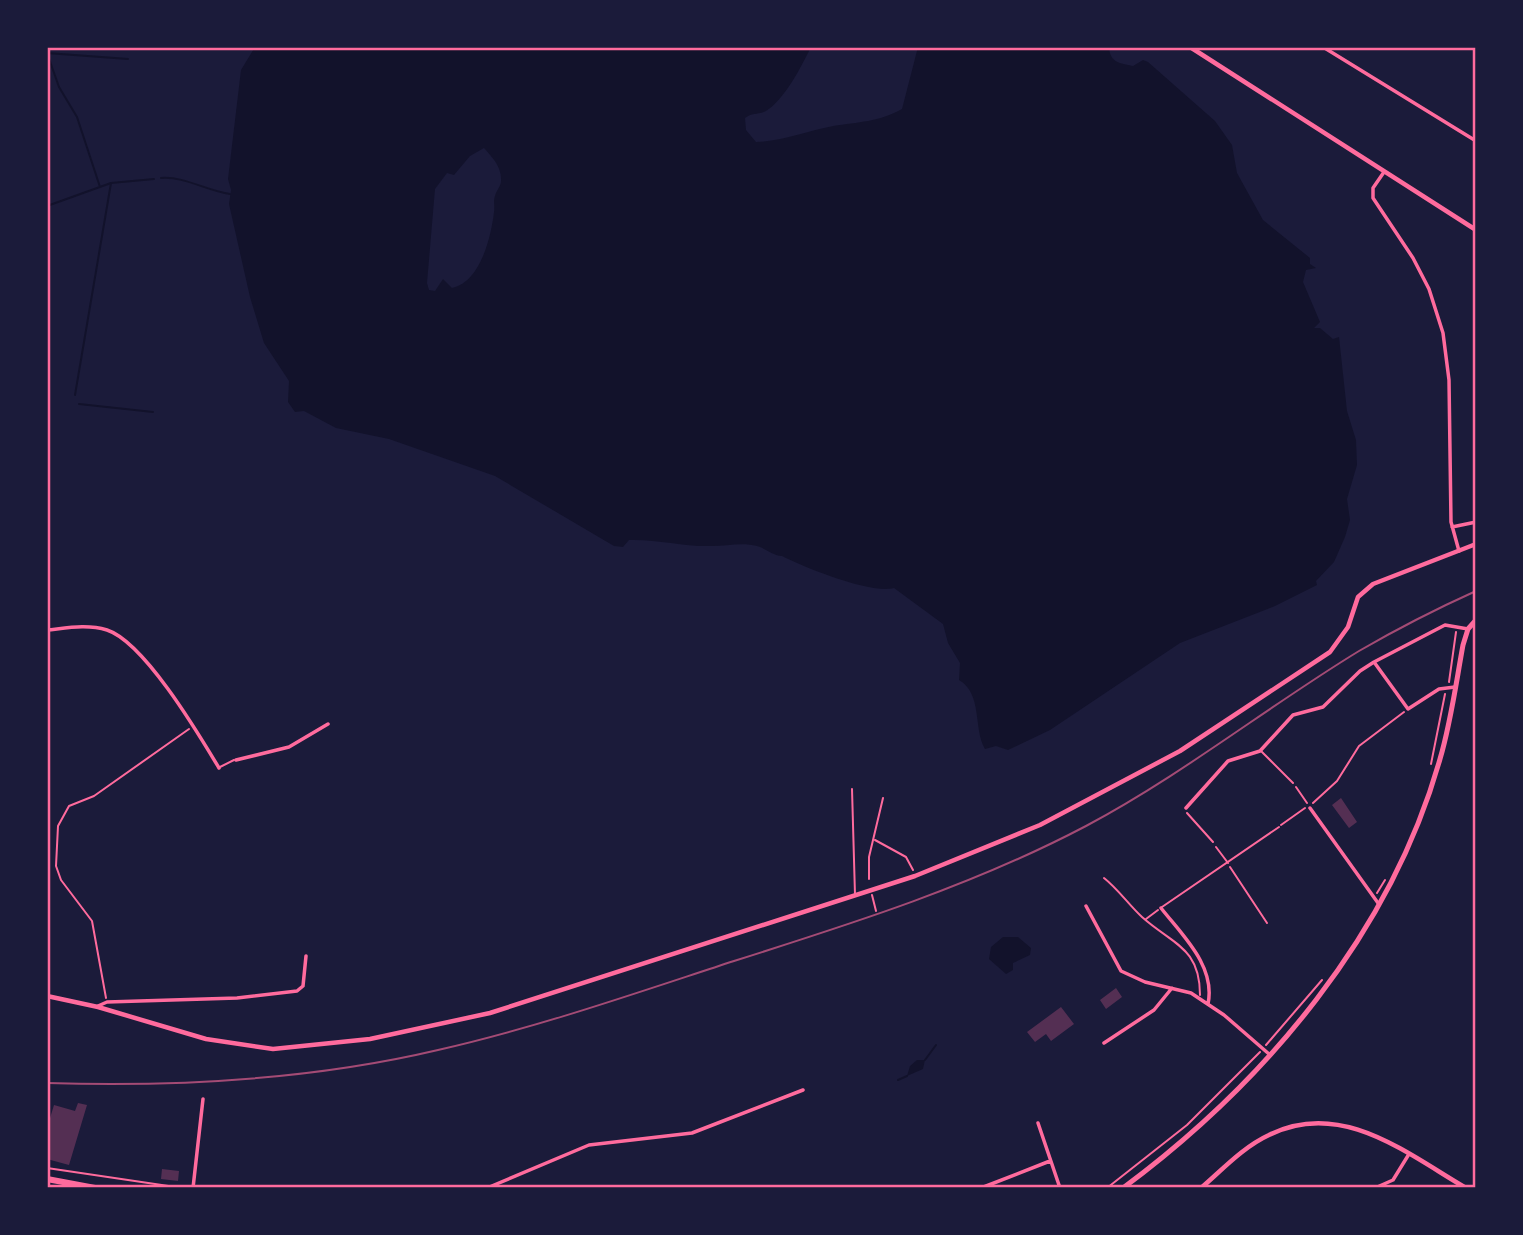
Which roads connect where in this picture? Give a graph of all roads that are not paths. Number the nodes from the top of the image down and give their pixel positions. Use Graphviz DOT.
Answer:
graph roads {
  1 [pos="1190,47"];
  2 [pos="1323,47"];
  3 [pos="1476,141"];
  4 [pos="1384,172"];
  5 [pos="1476,230"];
  6 [pos="1476,522"];
  7 [pos="1452,527"];
  8 [pos="1476,544"];
  9 [pos="1459,551"];
  10 [pos="1476,620"];
  11 [pos="47,629"];
  12 [pos="1468,629"];
  13 [pos="1374,662"];
  14 [pos="1455,687"];
  15 [pos="328,724"];
  16 [pos="1260,751"];
  17 [pos="236,760"];
  18 [pos="219,768"];
  19 [pos="1293,783"];
  20 [pos="852,789"];
  21 [pos="1310,807"];
  22 [pos="1186,808"];
  23 [pos="1279,827"];
  24 [pos="1216,847"];
  25 [pos="1228,863"];
  26 [pos="855,896"];
  27 [pos="1380,904"];
  28 [pos="1086,906"];
  29 [pos="1161,908"];
  30 [pos="306,956"];
  31 [pos="1172,988"];
  32 [pos="47,996"];
  33 [pos="1208,1004"];
  34 [pos="98,1007"];
  35 [pos="1104,1044"];
  36 [pos="1269,1054"];
  37 [pos="803,1090"];
  38 [pos="203,1098"];
  39 [pos="1038,1123"];
  40 [pos="1409,1154"];
  41 [pos="1049,1161"];
  42 [pos="47,1179"];
  43 [pos="94,1188"];
  44 [pos="193,1188"];
  45 [pos="487,1188"];
  46 [pos="981,1188"];
  47 [pos="1060,1188"];
  48 [pos="1123,1188"];
  49 [pos="1201,1188"];
  50 [pos="1375,1188"];
  51 [pos="1466,1188"];
  1 -- 4 [label="street"];
  2 -- 3 [label="street"];
  4 -- 5 [label="street"];
  4 -- 7 [label="street"];
  6 -- 7 [label="street"];
  7 -- 9 [label="street"];
  8 -- 9 [label="street"];
  9 -- 26 [label="street"];
  10 -- 12 [label="main road"];
  11 -- 18 [label="street"];
  12 -- 13 [label="street"];
  12 -- 14 [label="main road"];
  13 -- 14 [label="street"];
  13 -- 16 [label="street"];
  14 -- 27 [label="main road"];
  15 -- 17 [label="street"];
  16 -- 19 [label="lane"];
  16 -- 22 [label="street"];
  17 -- 18 [label="lane"];
  20 -- 26 [label="lane"];
  21 -- 27 [label="street"];
  23 -- 25 [label="lane"];
  24 -- 25 [label="lane"];
  25 -- 29 [label="lane"];
  26 -- 34 [label="street"];
  27 -- 36 [label="main road"];
  28 -- 31 [label="street"];
  29 -- 33 [label="street"];
  30 -- 34 [label="street"];
  31 -- 33 [label="street"];
  31 -- 35 [label="street"];
  32 -- 34 [label="street"];
  33 -- 36 [label="street"];
  36 -- 48 [label="main road"];
  37 -- 45 [label="street"];
  38 -- 44 [label="street"];
  39 -- 41 [label="street"];
  40 -- 49 [label="street"];
  40 -- 50 [label="street"];
  40 -- 51 [label="street"];
  41 -- 46 [label="street"];
  41 -- 47 [label="street"];
  42 -- 43 [label="main road"];
}
